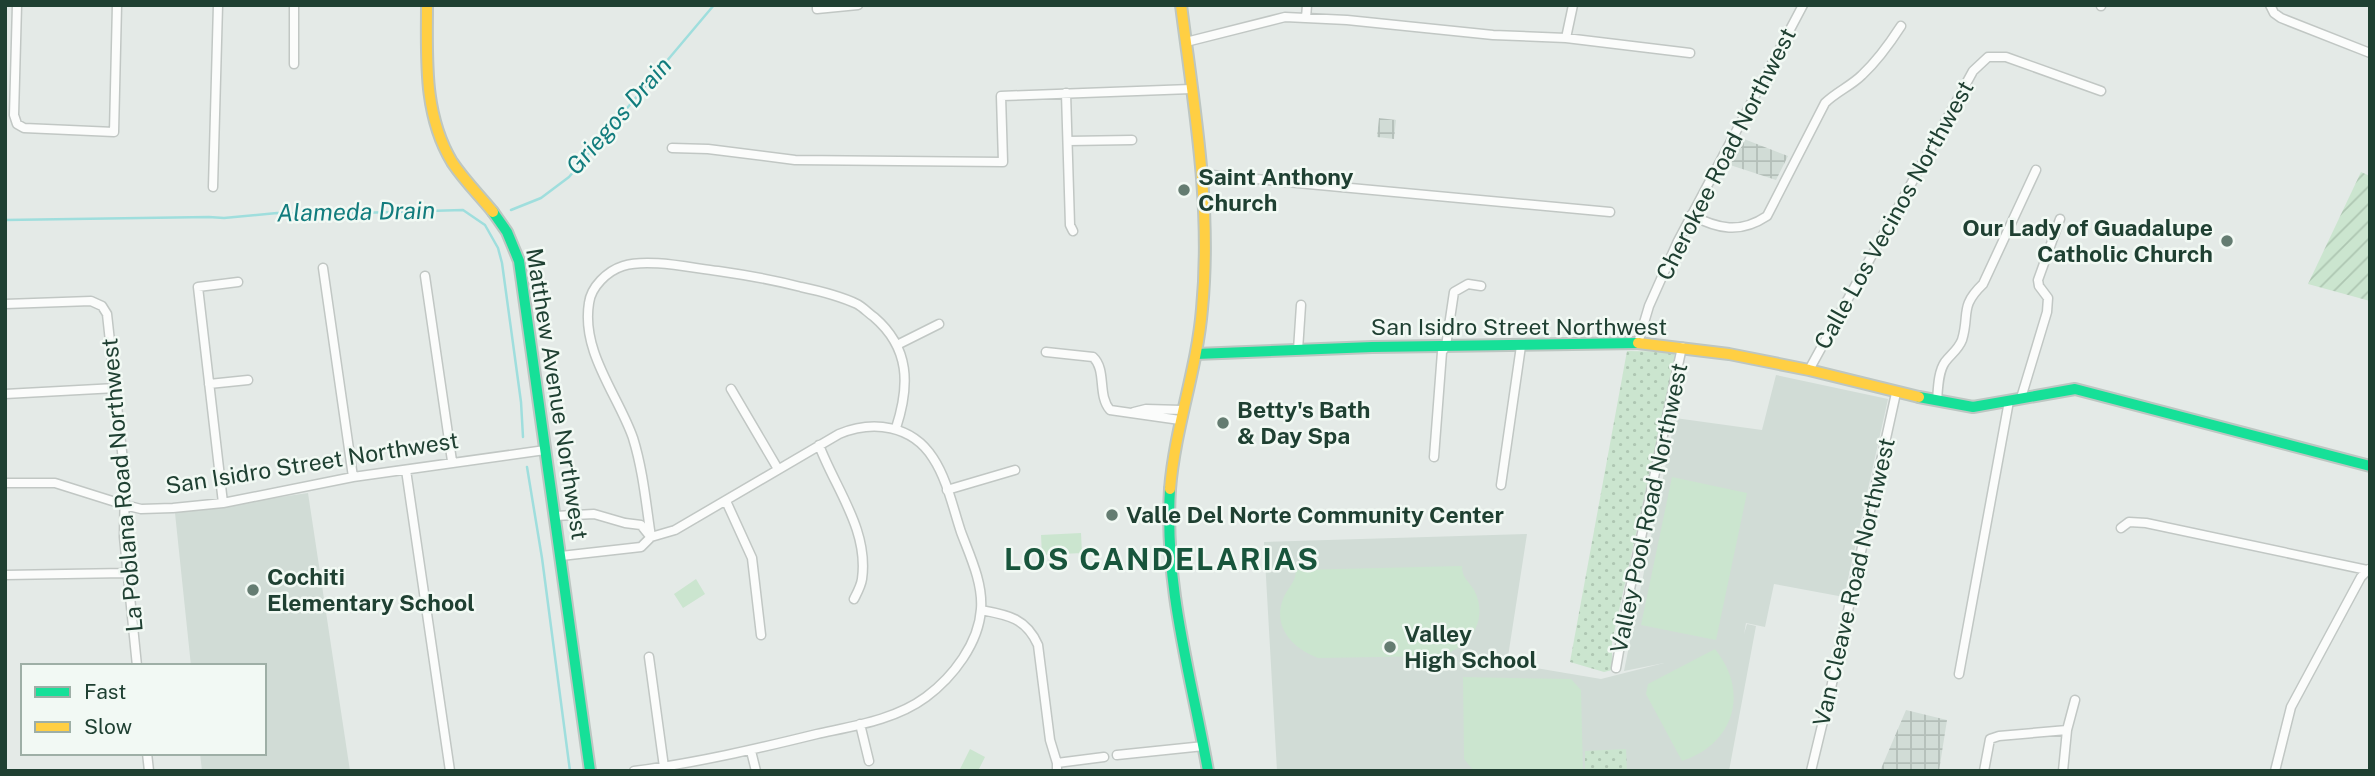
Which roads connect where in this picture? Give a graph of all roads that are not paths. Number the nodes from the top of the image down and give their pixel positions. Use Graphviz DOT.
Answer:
graph roads {
  1 [pos="17,5"];
  2 [pos="117,5"];
  3 [pos="218,5"];
  4 [pos="294,5"];
  5 [pos="427,5"];
  6 [pos="817,5"];
  7 [pos="859,5"];
  8 [pos="1181,5"];
  9 [pos="1307,5"];
  10 [pos="1573,5"];
  11 [pos="1803,5"];
  12 [pos="2270,5"];
  13 [pos="1306,18"];
  14 [pos="1901,26"];
  15 [pos="1566,38"];
  16 [pos="1186,43"];
  17 [pos="1690,53"];
  18 [pos="2370,53"];
  19 [pos="294,64"];
  20 [pos="5,72"];
  21 [pos="16,72"];
  22 [pos="1191,89"];
  23 [pos="2101,91"];
  24 [pos="1066,93"];
  25 [pos="1132,140"];
  26 [pos="1068,142"];
  27 [pos="672,148"];
  28 [pos="2036,170"];
  29 [pos="1201,174"];
  30 [pos="214,187"];
  31 [pos="1610,212"];
  32 [pos="1691,215"];
  33 [pos="2060,219"];
  34 [pos="1073,231"];
  35 [pos="323,268"];
  36 [pos="425,276"];
  37 [pos="238,282"];
  38 [pos="1481,286"];
  39 [pos="5,304"];
  40 [pos="1301,305"];
  41 [pos="939,324"];
  42 [pos="1638,343"];
  43 [pos="897,345"];
  44 [pos="1446,346"];
  45 [pos="1521,346"];
  46 [pos="1682,347"];
  47 [pos="1298,350"];
  48 [pos="1046,352"];
  49 [pos="1196,354"];
  50 [pos="1810,370"];
  51 [pos="248,380"];
  52 [pos="209,384"];
  53 [pos="116,388"];
  54 [pos="731,389"];
  55 [pos="1896,393"];
  56 [pos="5,394"];
  57 [pos="2021,398"];
  58 [pos="1937,401"];
  59 [pos="2009,401"];
  60 [pos="1181,415"];
  61 [pos="896,428"];
  62 [pos="819,445"];
  63 [pos="545,450"];
  64 [pos="1434,457"];
  65 [pos="452,461"];
  66 [pos="2370,466"];
  67 [pos="778,469"];
  68 [pos="406,470"];
  69 [pos="1015,470"];
  70 [pos="353,477"];
  71 [pos="5,483"];
  72 [pos="1501,485"];
  73 [pos="947,491"];
  74 [pos="726,501"];
  75 [pos="223,503"];
  76 [pos="125,505"];
  77 [pos="555,516"];
  78 [pos="2122,528"];
  79 [pos="651,537"];
  80 [pos="561,556"];
  81 [pos="2369,569"];
  82 [pos="126,573"];
  83 [pos="5,575"];
  84 [pos="854,599"];
  85 [pos="981,610"];
  86 [pos="761,635"];
  87 [pos="649,657"];
  88 [pos="137,664"];
  89 [pos="1616,668"];
  90 [pos="1959,674"];
  91 [pos="2075,700"];
  92 [pos="860,724"];
  93 [pos="2067,730"];
  94 [pos="1204,746"];
  95 [pos="751,751"];
  96 [pos="1117,755"];
  97 [pos="1104,757"];
  98 [pos="869,761"];
  99 [pos="1057,767"];
  100 [pos="663,769"];
  101 [pos="450,771"];
  102 [pos="590,771"];
  103 [pos="634,771"];
  104 [pos="756,771"];
  105 [pos="1208,771"];
  106 [pos="1811,771"];
  107 [pos="1984,771"];
  108 [pos="2063,771"];
  109 [pos="2275,771"];
  1 -- 21 [label="street"];
  2 -- 21 [label="street"];
  3 -- 30 [label="street"];
  4 -- 19 [label="street"];
  5 -- 63 [label="street, Matthew Avenue Northwest"];
  6 -- 7 [label="street"];
  8 -- 16 [label="street"];
  9 -- 13 [label="street"];
  10 -- 15 [label="street"];
  11 -- 32 [label="street, Cherokee Road Northwest"];
  12 -- 18 [label="street"];
  13 -- 15 [label="street"];
  13 -- 16 [label="street"];
  14 -- 32 [label="street"];
  15 -- 17 [label="street"];
  16 -- 22 [label="street"];
  20 -- 21 [label="street"];
  22 -- 24 [label="street"];
  22 -- 29 [label="street"];
  23 -- 50 [label="street, Calle Los Vecinos Northwest"];
  24 -- 26 [label="street"];
  24 -- 27 [label="street"];
  25 -- 26 [label="street"];
  26 -- 34 [label="street"];
  28 -- 58 [label="street"];
  29 -- 31 [label="street"];
  29 -- 49 [label="street"];
  32 -- 42 [label="street, Cherokee Road Northwest"];
  33 -- 57 [label="street"];
  35 -- 70 [label="street"];
  36 -- 65 [label="street"];
  37 -- 52 [label="street"];
  38 -- 44 [label="street"];
  39 -- 53 [label="street, La Poblana Road Northwest"];
  40 -- 47 [label="street"];
  41 -- 43 [label="street"];
  42 -- 45 [label="street, San Isidro Street Northwest"];
  42 -- 46 [label="street, San Isidro Street Northwest"];
  43 -- 61 [label="street"];
  43 -- 79 [label="street"];
  44 -- 45 [label="street, San Isidro Street Northwest"];
  44 -- 47 [label="street, San Isidro Street Northwest"];
  44 -- 64 [label="street"];
  45 -- 72 [label="street"];
  46 -- 50 [label="street, San Isidro Street Northwest"];
  46 -- 89 [label="street, Valley Pool Road Northwest"];
  47 -- 49 [label="street, San Isidro Street Northwest"];
  48 -- 60 [label="street"];
  49 -- 60 [label="street"];
  50 -- 55 [label="street, San Isidro Street Northwest"];
  51 -- 52 [label="street"];
  52 -- 75 [label="street"];
  53 -- 56 [label="street"];
  53 -- 76 [label="street, La Poblana Road Northwest"];
  54 -- 67 [label="street"];
  55 -- 58 [label="street, San Isidro Street Northwest"];
  55 -- 106 [label="street, Van Cleave Road Northwest"];
  57 -- 59 [label="street, San Isidro Street Northwest"];
  57 -- 66 [label="street, San Isidro Street Northwest"];
  58 -- 59 [label="street, San Isidro Street Northwest"];
  59 -- 90 [label="street"];
  60 -- 94 [label="street"];
  61 -- 62 [label="street"];
  61 -- 73 [label="street"];
  62 -- 67 [label="street"];
  62 -- 84 [label="street"];
  63 -- 65 [label="street, San Isidro Street Northwest"];
  63 -- 77 [label="street, Matthew Avenue Northwest"];
  65 -- 68 [label="street, San Isidro Street Northwest"];
  67 -- 74 [label="street"];
  68 -- 70 [label="street, San Isidro Street Northwest"];
  68 -- 101 [label="street"];
  69 -- 73 [label="street"];
  70 -- 75 [label="street, San Isidro Street Northwest"];
  71 -- 76 [label="street, San Isidro Street Northwest"];
  73 -- 85 [label="street"];
  74 -- 79 [label="street"];
  74 -- 86 [label="street"];
  75 -- 76 [label="street, San Isidro Street Northwest"];
  76 -- 82 [label="street, La Poblana Road Northwest"];
  77 -- 79 [label="street"];
  77 -- 80 [label="street, Matthew Avenue Northwest"];
  78 -- 81 [label="street"];
  79 -- 80 [label="street"];
  80 -- 102 [label="street, Matthew Avenue Northwest"];
  81 -- 109 [label="street"];
  82 -- 83 [label="street"];
  82 -- 88 [label="street, La Poblana Road Northwest"];
  85 -- 92 [label="street"];
  85 -- 99 [label="street"];
  87 -- 100 [label="street"];
  91 -- 93 [label="street"];
  92 -- 95 [label="street"];
  92 -- 98 [label="street"];
  93 -- 107 [label="street"];
  93 -- 108 [label="street"];
  94 -- 96 [label="street"];
  94 -- 105 [label="street"];
  95 -- 100 [label="street"];
  95 -- 104 [label="street"];
  97 -- 99 [label="street"];
  100 -- 103 [label="street"];
}
